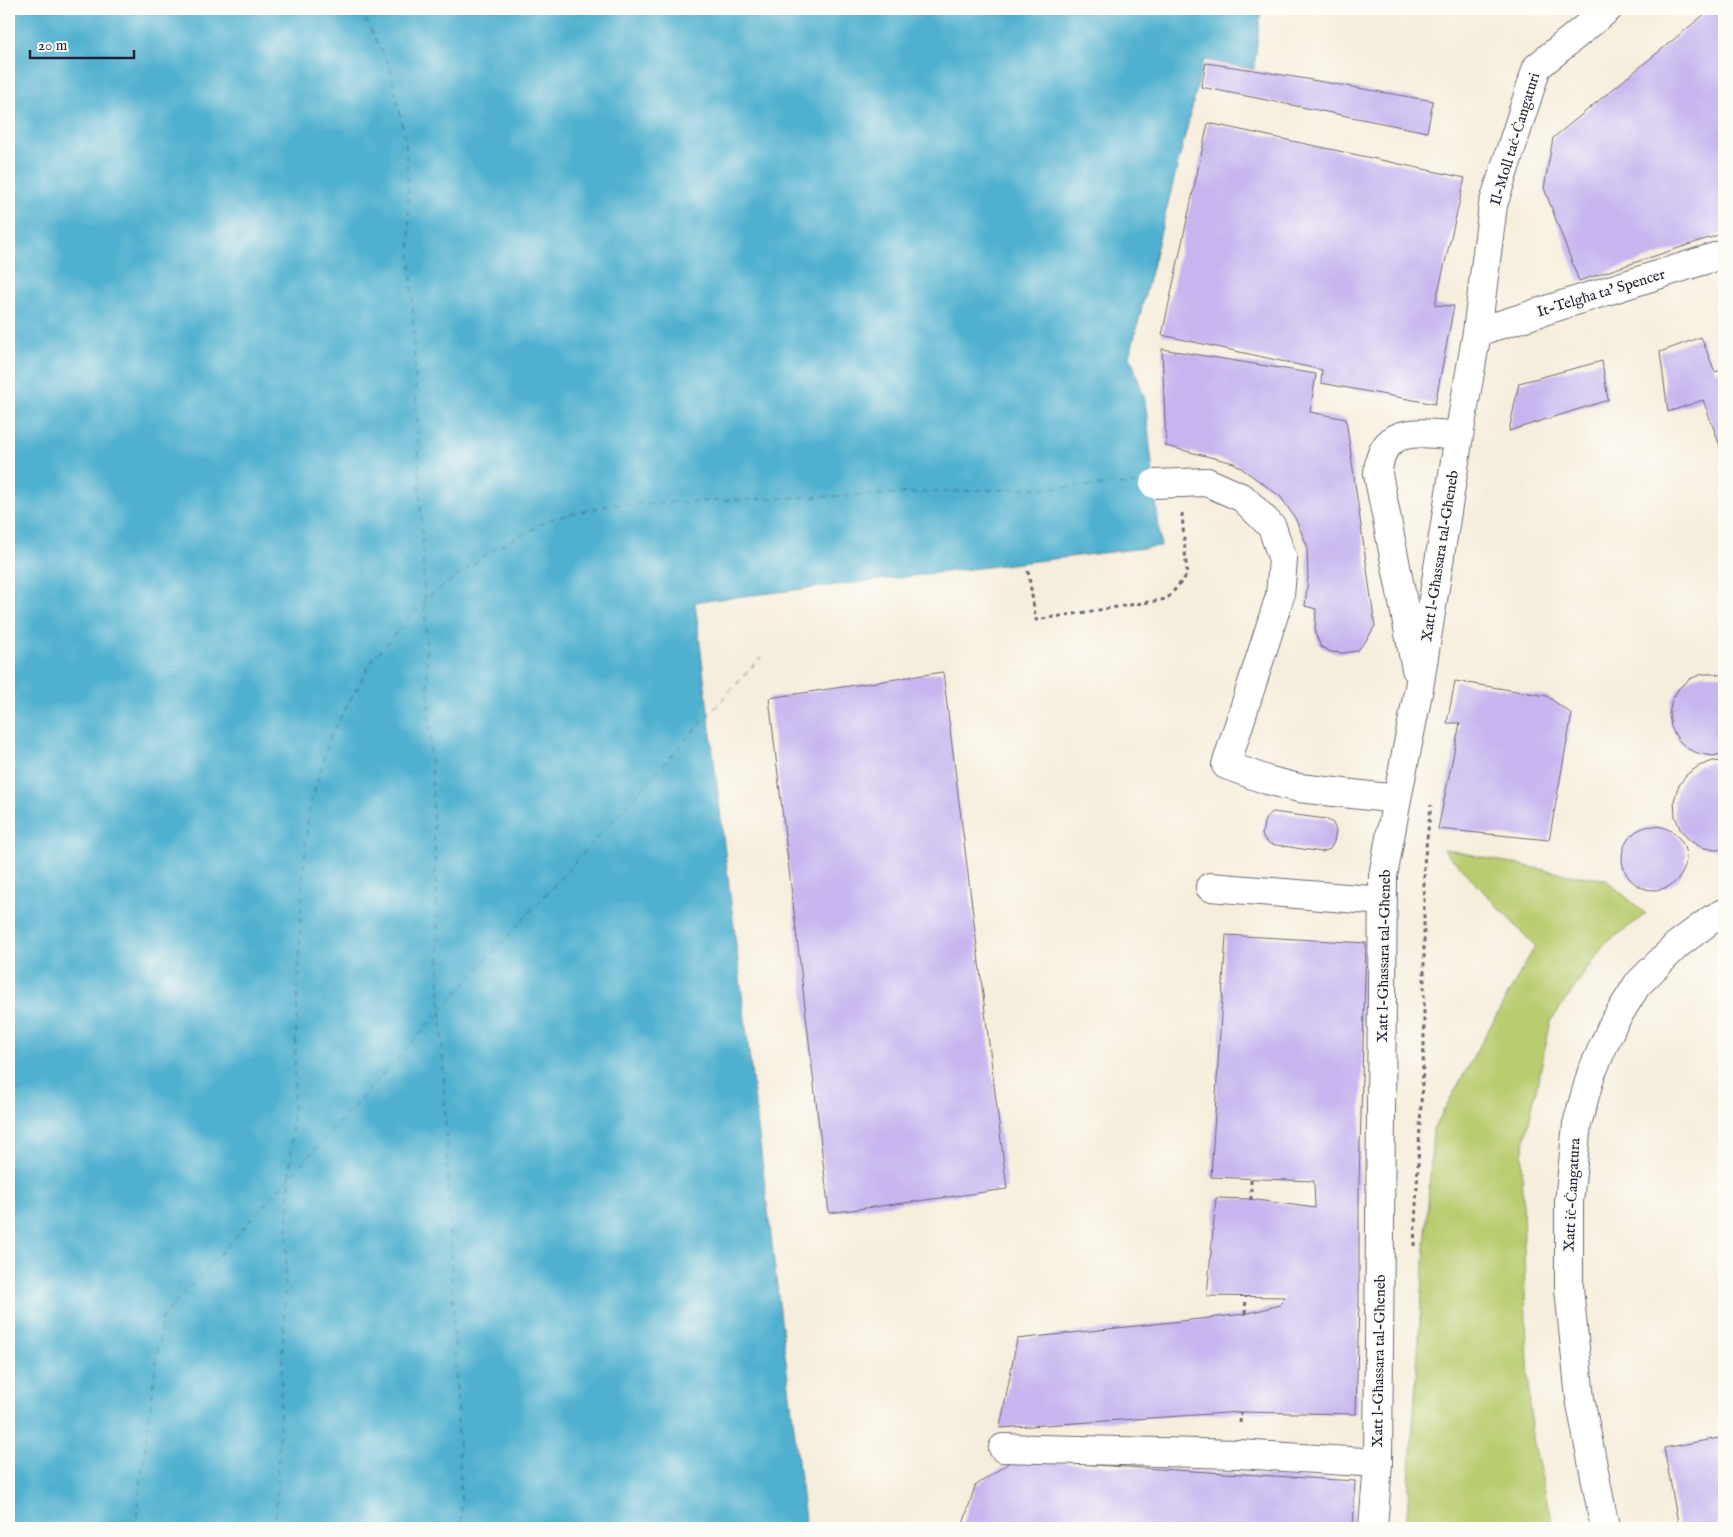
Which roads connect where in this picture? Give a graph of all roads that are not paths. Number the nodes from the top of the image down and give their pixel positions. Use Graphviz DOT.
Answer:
graph roads {
  1 [pos="1608,9"];
  2 [pos="1724,254"];
  3 [pos="1477,332"];
  4 [pos="1459,436"];
  5 [pos="1154,484"];
  6 [pos="1419,688"];
  7 [pos="1397,799"];
  8 [pos="1210,887"];
  9 [pos="1383,901"];
  10 [pos="1724,914"];
  11 [pos="1003,1448"];
  12 [pos="1378,1463"];
  13 [pos="1373,1528"];
  14 [pos="1605,1528"];
  1 -- 3 [label="street, Il-Moll taċ-Ċangaturi"];
  2 -- 3 [label="street, It-Telgħa ta' Spencer"];
  3 -- 4 [label="street, Xatt l-Għassara tal-Għeneb"];
  4 -- 6 [label="street, Xatt l-Għassara tal-Għeneb"];
  4 -- 6 [label="street"];
  5 -- 7 [label="street, bridge"];
  6 -- 7 [label="street, Xatt l-Għassara tal-Għeneb"];
  7 -- 9 [label="street, Xatt l-Għassara tal-Għeneb"];
  8 -- 9 [label="street"];
  9 -- 12 [label="street, Xatt l-Għassara tal-Għeneb"];
  10 -- 14 [label="street, Xatt iċ-Ċangatura"];
  11 -- 12 [label="street"];
  12 -- 13 [label="street, Xatt l-Għassara tal-Għeneb"];
}
